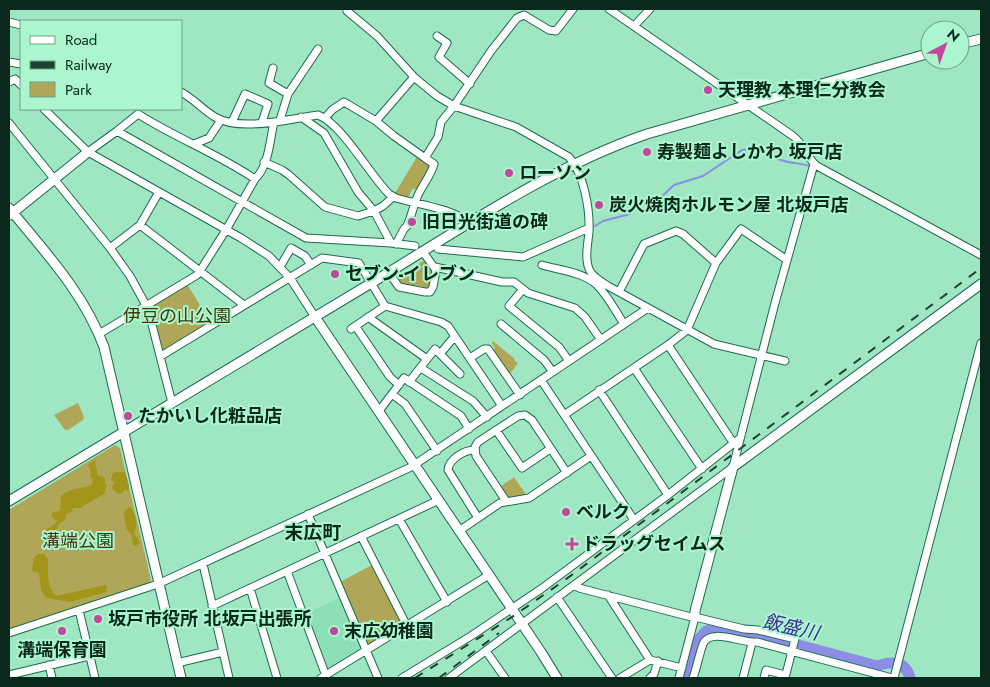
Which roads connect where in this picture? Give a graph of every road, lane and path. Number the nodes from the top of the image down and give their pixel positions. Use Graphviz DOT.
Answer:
graph roads {
  1 [pos="573,9"];
  2 [pos="609,9"];
  3 [pos="650,9"];
  4 [pos="347,11"];
  5 [pos="634,25"];
  6 [pos="437,36"];
  7 [pos="318,49"];
  8 [pos="920,56"];
  9 [pos="273,68"];
  10 [pos="414,77"];
  11 [pos="9,82"];
  12 [pos="20,84"];
  13 [pos="470,84"];
  14 [pos="182,93"];
  15 [pos="288,94"];
  16 [pos="748,104"];
  17 [pos="454,106"];
  18 [pos="45,110"];
  19 [pos="140,111"];
  20 [pos="301,117"];
  21 [pos="325,118"];
  22 [pos="221,120"];
  23 [pos="277,121"];
  24 [pos="376,121"];
  25 [pos="9,122"];
  26 [pos="232,122"];
  27 [pos="262,122"];
  28 [pos="118,131"];
  29 [pos="194,144"];
  30 [pos="88,152"];
  31 [pos="425,158"];
  32 [pos="264,162"];
  33 [pos="575,164"];
  34 [pos="814,164"];
  35 [pos="255,179"];
  36 [pos="54,180"];
  37 [pos="159,192"];
  38 [pos="393,197"];
  39 [pos="242,202"];
  40 [pos="415,203"];
  41 [pos="374,211"];
  42 [pos="10,212"];
  43 [pos="470,223"];
  44 [pos="140,224"];
  45 [pos="589,228"];
  46 [pos="226,230"];
  47 [pos="393,244"];
  48 [pos="414,246"];
  49 [pos="110,248"];
  50 [pos="438,249"];
  51 [pos="423,252"];
  52 [pos="981,255"];
  53 [pos="787,260"];
  54 [pos="716,264"];
  55 [pos="542,265"];
  56 [pos="280,266"];
  57 [pos="311,266"];
  58 [pos="435,267"];
  59 [pos="200,271"];
  60 [pos="388,272"];
  61 [pos="290,278"];
  62 [pos="370,283"];
  63 [pos="981,284"];
  64 [pos="523,289"];
  65 [pos="619,292"];
  66 [pos="244,305"];
  67 [pos="146,306"];
  68 [pos="385,306"];
  69 [pos="648,308"];
  70 [pos="315,317"];
  71 [pos="368,317"];
  72 [pos="501,324"];
  73 [pos="624,324"];
  74 [pos="687,330"];
  75 [pos="99,334"];
  76 [pos="455,336"];
  77 [pos="601,340"];
  78 [pos="981,342"];
  79 [pos="668,344"];
  80 [pos="440,354"];
  81 [pos="761,355"];
  82 [pos="161,356"];
  83 [pos="470,358"];
  84 [pos="427,359"];
  85 [pos="569,361"];
  86 [pos="785,361"];
  87 [pos="421,368"];
  88 [pos="634,368"];
  89 [pos="553,372"];
  90 [pos="460,374"];
  91 [pos="541,380"];
  92 [pos="409,382"];
  93 [pos="399,385"];
  94 [pos="598,390"];
  95 [pos="392,394"];
  96 [pos="520,394"];
  97 [pos="172,403"];
  98 [pos="502,406"];
  99 [pos="378,411"];
  100 [pos="564,414"];
  101 [pos="487,417"];
  102 [pos="469,429"];
  103 [pos="496,430"];
  104 [pos="123,432"];
  105 [pos="737,442"];
  106 [pos="550,449"];
  107 [pos="475,450"];
  108 [pos="436,451"];
  109 [pos="591,456"];
  110 [pos="415,465"];
  111 [pos="733,467"];
  112 [pos="702,469"];
  113 [pos="567,473"];
  114 [pos="668,495"];
  115 [pos="439,500"];
  116 [pos="9,501"];
  117 [pos="506,501"];
  118 [pos="308,514"];
  119 [pos="478,518"];
  120 [pos="399,519"];
  121 [pos="634,520"];
  122 [pos="460,531"];
  123 [pos="361,536"];
  124 [pos="325,554"];
  125 [pos="203,564"];
  126 [pos="287,571"];
  127 [pos="489,575"];
  128 [pos="158,584"];
  129 [pos="574,585"];
  130 [pos="250,588"];
  131 [pos="608,595"];
  132 [pos="557,597"];
  133 [pos="447,602"];
  134 [pos="212,606"];
  135 [pos="512,609"];
  136 [pos="79,610"];
  137 [pos="695,617"];
  138 [pos="522,624"];
  139 [pos="407,626"];
  140 [pos="9,633"];
  141 [pos="752,643"];
  142 [pos="367,651"];
  143 [pos="486,651"];
  144 [pos="792,651"];
  145 [pos="223,652"];
  146 [pos="89,656"];
  147 [pos="650,660"];
  148 [pos="658,661"];
  149 [pos="177,663"];
  150 [pos="49,665"];
  151 [pos="682,668"];
  152 [pos="9,677"];
  153 [pos="323,677"];
  154 [pos="785,677"];
  155 [pos="52,678"];
  156 [pos="95,678"];
  157 [pos="180,678"];
  158 [pos="229,678"];
  159 [pos="277,678"];
  160 [pos="378,678"];
  161 [pos="402,678"];
  162 [pos="449,678"];
  163 [pos="505,678"];
  164 [pos="557,678"];
  165 [pos="612,678"];
  166 [pos="620,678"];
  167 [pos="650,678"];
  168 [pos="679,678"];
  169 [pos="693,678"];
  170 [pos="742,678"];
  171 [pos="764,678"];
  172 [pos="893,678"];
  1 -- 13 [label="street"];
  2 -- 5 [label="street"];
  3 -- 5 [label="street"];
  4 -- 10 [label="street"];
  5 -- 16 [label="street"];
  6 -- 13 [label="street"];
  7 -- 15 [label="street"];
  8 -- 16 [label="street"];
  9 -- 15 [label="street"];
  10 -- 17 [label="street"];
  10 -- 24 [label="street"];
  11 -- 12 [label="street"];
  13 -- 17 [label="street"];
  14 -- 22 [label="street"];
  15 -- 23 [label="street"];
  16 -- 33 [label="street"];
  16 -- 34 [label="street"];
  17 -- 31 [label="street"];
  17 -- 33 [label="street"];
  18 -- 30 [label="street"];
  19 -- 28 [label="street"];
  19 -- 29 [label="street"];
  20 -- 21 [label="street"];
  20 -- 23 [label="street"];
  20 -- 41 [label="street"];
  21 -- 24 [label="street"];
  21 -- 38 [label="street"];
  22 -- 26 [label="street"];
  22 -- 29 [label="street"];
  23 -- 27 [label="street"];
  23 -- 32 [label="street"];
  24 -- 31 [label="street"];
  25 -- 36 [label="street"];
  26 -- 27 [label="street"];
  26 -- 27 [label="street"];
  28 -- 30 [label="street"];
  28 -- 39 [label="street"];
  29 -- 35 [label="street"];
  30 -- 36 [label="street"];
  30 -- 37 [label="street"];
  31 -- 40 [label="street"];
  32 -- 35 [label="street"];
  32 -- 41 [label="street"];
  33 -- 43 [label="street"];
  33 -- 45 [label="street"];
  34 -- 52 [label="street"];
  34 -- 53 [label="street"];
  35 -- 39 [label="street"];
  36 -- 42 [label="street"];
  36 -- 49 [label="street"];
  37 -- 44 [label="street"];
  37 -- 46 [label="street"];
  38 -- 40 [label="street"];
  38 -- 41 [label="street"];
  39 -- 46 [label="street"];
  39 -- 47 [label="street"];
  40 -- 43 [label="street"];
  40 -- 47 [label="street"];
  41 -- 47 [label="street"];
  42 -- 75 [label="street"];
  43 -- 51 [label="street"];
  44 -- 49 [label="street"];
  44 -- 59 [label="street"];
  45 -- 50 [label="street"];
  45 -- 65 [label="street"];
  46 -- 56 [label="street"];
  46 -- 59 [label="street"];
  47 -- 48 [label="street"];
  49 -- 67 [label="street"];
  51 -- 58 [label="street"];
  51 -- 60 [label="street"];
  53 -- 54 [label="street"];
  53 -- 81 [label="street"];
  54 -- 65 [label="street"];
  54 -- 74 [label="street"];
  55 -- 73 [label="street"];
  56 -- 57 [label="street"];
  56 -- 61 [label="street"];
  57 -- 61 [label="street"];
  57 -- 62 [label="street"];
  58 -- 60 [label="street"];
  58 -- 64 [label="street"];
  59 -- 66 [label="street"];
  59 -- 67 [label="street"];
  60 -- 62 [label="street"];
  61 -- 66 [label="street"];
  61 -- 70 [label="street"];
  62 -- 68 [label="street"];
  62 -- 70 [label="street"];
  63 -- 111 [label="street"];
  64 -- 77 [label="street"];
  64 -- 85 [label="street"];
  65 -- 69 [label="street"];
  66 -- 82 [label="street"];
  67 -- 75 [label="street"];
  67 -- 82 [label="street"];
  68 -- 71 [label="street"];
  68 -- 76 [label="street"];
  69 -- 73 [label="street"];
  69 -- 74 [label="street"];
  70 -- 97 [label="street"];
  70 -- 99 [label="street"];
  71 -- 84 [label="street"];
  71 -- 93 [label="street"];
  72 -- 89 [label="street"];
  73 -- 77 [label="street"];
  74 -- 79 [label="street"];
  74 -- 81 [label="street"];
  75 -- 104 [label="street"];
  76 -- 80 [label="street"];
  76 -- 83 [label="street"];
  77 -- 85 [label="street"];
  78 -- 172 [label="street"];
  79 -- 88 [label="street"];
  79 -- 105 [label="street"];
  80 -- 84 [label="street"];
  80 -- 90 [label="street"];
  81 -- 86 [label="street"];
  81 -- 105 [label="street"];
  82 -- 97 [label="street"];
  83 -- 96 [label="street"];
  83 -- 98 [label="street"];
  84 -- 87 [label="street"];
  85 -- 89 [label="street"];
  87 -- 92 [label="street"];
  87 -- 101 [label="street"];
  88 -- 94 [label="street"];
  88 -- 112 [label="street"];
  89 -- 91 [label="street"];
  91 -- 96 [label="street"];
  91 -- 100 [label="street"];
  92 -- 93 [label="street"];
  92 -- 102 [label="street"];
  93 -- 95 [label="street"];
  94 -- 100 [label="street"];
  94 -- 114 [label="street"];
  95 -- 99 [label="street"];
  95 -- 108 [label="street"];
  96 -- 98 [label="street"];
  97 -- 104 [label="street"];
  98 -- 101 [label="street"];
  99 -- 110 [label="street"];
  100 -- 109 [label="street"];
  101 -- 102 [label="street"];
  102 -- 108 [label="street"];
  103 -- 106 [label="street"];
  103 -- 106 [label="street"];
  103 -- 107 [label="street"];
  104 -- 116 [label="street"];
  104 -- 128 [label="street"];
  105 -- 111 [label="street"];
  105 -- 112 [label="street"];
  106 -- 113 [label="street"];
  107 -- 117 [label="street"];
  107 -- 119 [label="street"];
  108 -- 110 [label="street"];
  109 -- 113 [label="street"];
  109 -- 121 [label="street"];
  110 -- 115 [label="street"];
  110 -- 118 [label="street"];
  111 -- 129 [label="street"];
  111 -- 137 [label="street"];
  112 -- 114 [label="street"];
  113 -- 117 [label="street"];
  114 -- 121 [label="street"];
  115 -- 120 [label="street"];
  115 -- 122 [label="street"];
  117 -- 119 [label="street"];
  118 -- 124 [label="street"];
  118 -- 125 [label="street"];
  119 -- 122 [label="street"];
  120 -- 123 [label="street"];
  120 -- 133 [label="street"];
  121 -- 135 [label="street"];
  122 -- 127 [label="street"];
  123 -- 124 [label="street"];
  123 -- 139 [label="street"];
  124 -- 126 [label="street"];
  124 -- 142 [label="street"];
  125 -- 128 [label="street"];
  125 -- 134 [label="street"];
  126 -- 130 [label="street"];
  126 -- 153 [label="street"];
  127 -- 133 [label="street"];
  127 -- 135 [label="street"];
  128 -- 136 [label="street"];
  128 -- 149 [label="street"];
  129 -- 131 [label="street"];
  129 -- 132 [label="street"];
  130 -- 134 [label="street"];
  130 -- 159 [label="street"];
  131 -- 137 [label="street"];
  131 -- 147 [label="street"];
  132 -- 138 [label="street"];
  132 -- 165 [label="street"];
  133 -- 139 [label="street"];
  134 -- 145 [label="street"];
  135 -- 138 [label="street"];
  135 -- 161 [label="street"];
  136 -- 140 [label="street"];
  136 -- 146 [label="street"];
  137 -- 144 [label="street"];
  137 -- 151 [label="street"];
  138 -- 143 [label="street"];
  138 -- 164 [label="street"];
  139 -- 142 [label="street"];
  141 -- 144 [label="street"];
  141 -- 169 [label="street"];
  141 -- 170 [label="street"];
  142 -- 153 [label="street"];
  142 -- 160 [label="street"];
  143 -- 162 [label="street"];
  143 -- 163 [label="street"];
  144 -- 154 [label="street"];
  144 -- 172 [label="street"];
  145 -- 149 [label="street"];
  145 -- 158 [label="street"];
  146 -- 150 [label="street"];
  146 -- 156 [label="street"];
  147 -- 148 [label="street"];
  147 -- 166 [label="street"];
  148 -- 151 [label="street"];
  148 -- 167 [label="street"];
  149 -- 157 [label="street"];
  150 -- 152 [label="street"];
  150 -- 155 [label="street"];
  151 -- 168 [label="street"];
  154 -- 171 [label="street"];
}
